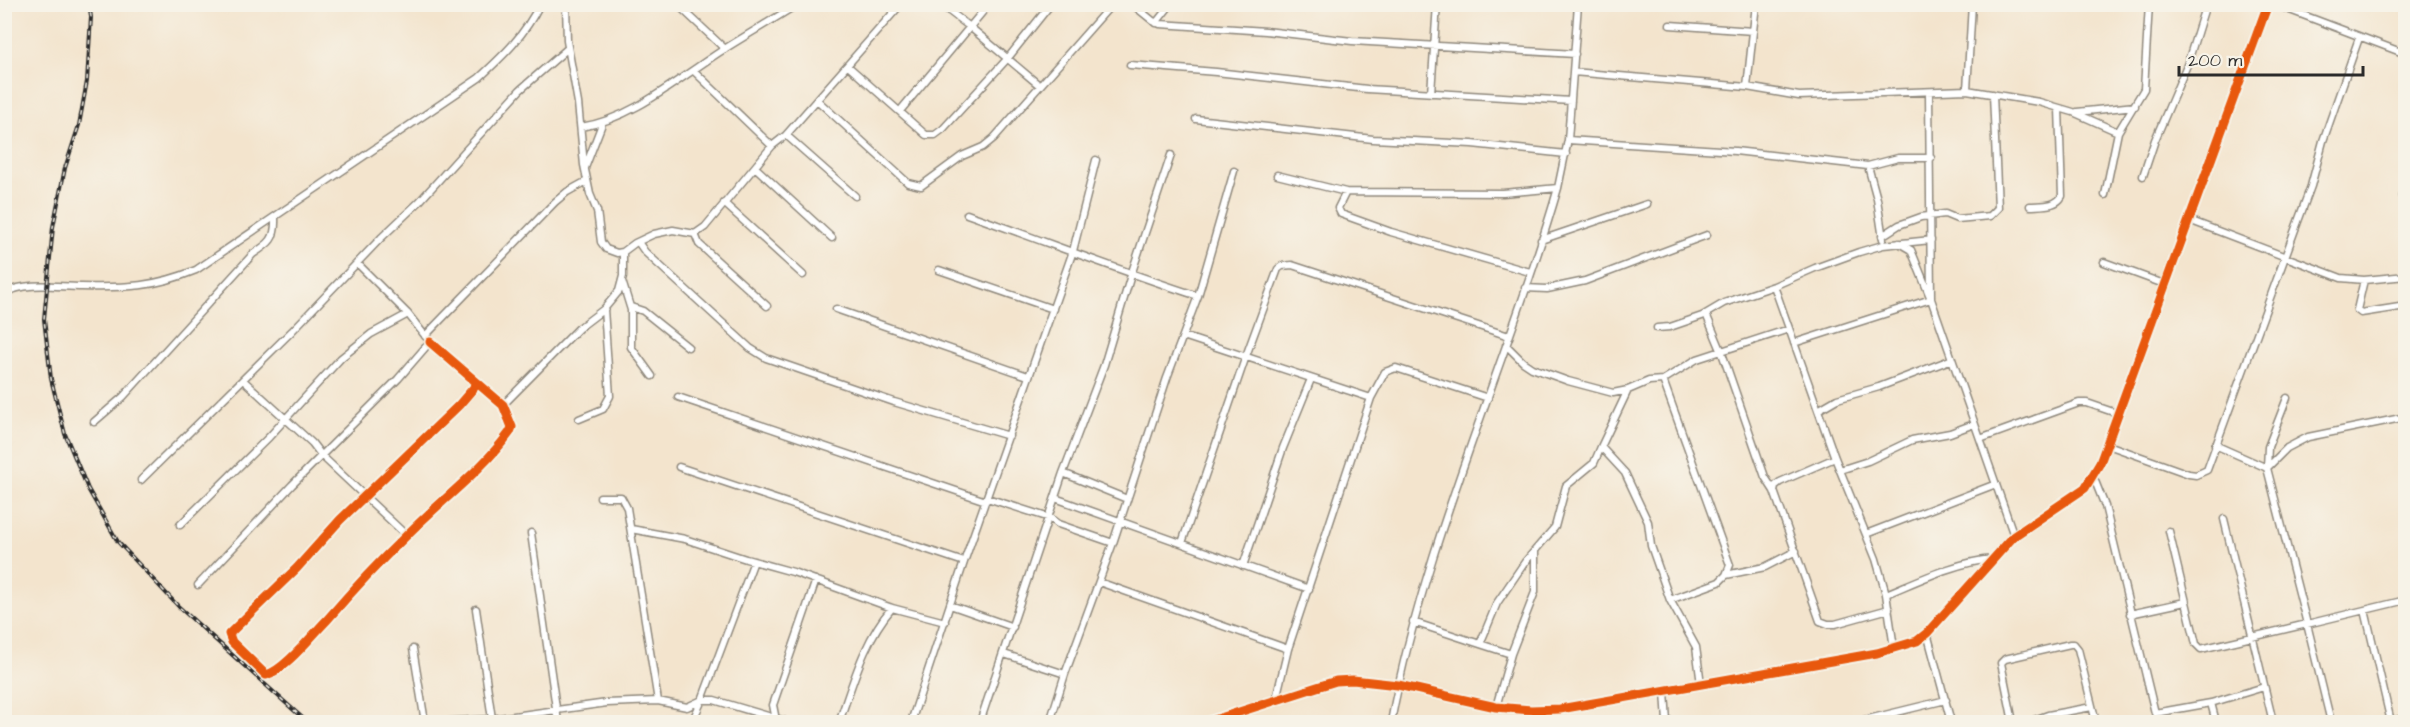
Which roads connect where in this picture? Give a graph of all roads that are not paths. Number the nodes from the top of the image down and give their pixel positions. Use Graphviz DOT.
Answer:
graph roads {
  1 [pos="540,4"];
  2 [pos="566,4"];
  3 [pos="677,4"];
  4 [pos="798,4"];
  5 [pos="902,4"];
  6 [pos="940,4"];
  7 [pos="989,4"];
  8 [pos="1051,4"];
  9 [pos="1112,4"];
  10 [pos="1132,4"];
  11 [pos="1171,4"];
  12 [pos="1437,4"];
  13 [pos="1562,4"];
  14 [pos="1756,4"];
  15 [pos="1972,4"];
  16 [pos="2149,4"];
  17 [pos="2206,4"];
  18 [pos="2268,4"];
  19 [pos="2274,4"];
  20 [pos="1578,5"];
  21 [pos="1156,23"];
  22 [pos="1670,25"];
  23 [pos="970,27"];
  24 [pos="1753,32"];
  25 [pos="2359,38"];
  26 [pos="1435,46"];
  27 [pos="567,49"];
  28 [pos="725,49"];
  29 [pos="1575,54"];
  30 [pos="2406,54"];
  31 [pos="1008,58"];
  32 [pos="1130,65"];
  33 [pos="848,66"];
  34 [pos="694,71"];
  35 [pos="1573,72"];
  36 [pos="1039,85"];
  37 [pos="1747,87"];
  38 [pos="1967,90"];
  39 [pos="1431,93"];
  40 [pos="1929,93"];
  41 [pos="1993,94"];
  42 [pos="817,100"];
  43 [pos="1571,101"];
  44 [pos="2135,106"];
  45 [pos="2059,108"];
  46 [pos="900,111"];
  47 [pos="2073,112"];
  48 [pos="1196,119"];
  49 [pos="602,124"];
  50 [pos="581,128"];
  51 [pos="2118,132"];
  52 [pos="786,135"];
  53 [pos="1568,140"];
  54 [pos="772,147"];
  55 [pos="1566,154"];
  56 [pos="1171,155"];
  57 [pos="1931,158"];
  58 [pos="1096,160"];
  59 [pos="1868,166"];
  60 [pos="756,168"];
  61 [pos="585,169"];
  62 [pos="1234,171"];
  63 [pos="1277,175"];
  64 [pos="2143,176"];
  65 [pos="588,182"];
  66 [pos="1558,188"];
  67 [pos="2406,188"];
  68 [pos="1346,192"];
  69 [pos="2105,195"];
  70 [pos="855,196"];
  71 [pos="724,203"];
  72 [pos="1647,204"];
  73 [pos="2406,204"];
  74 [pos="2031,206"];
  75 [pos="967,214"];
  76 [pos="1929,216"];
  77 [pos="275,218"];
  78 [pos="2188,220"];
  79 [pos="695,234"];
  80 [pos="1707,235"];
  81 [pos="1882,236"];
  82 [pos="832,238"];
  83 [pos="1541,240"];
  84 [pos="1931,240"];
  85 [pos="638,242"];
  86 [pos="1899,243"];
  87 [pos="1883,245"];
  88 [pos="1073,251"];
  89 [pos="623,252"];
  90 [pos="2285,256"];
  91 [pos="2104,262"];
  92 [pos="357,263"];
  93 [pos="939,270"];
  94 [pos="1530,272"];
  95 [pos="803,275"];
  96 [pos="1131,275"];
  97 [pos="2406,276"];
  98 [pos="622,280"];
  99 [pos="2364,280"];
  100 [pos="2164,284"];
  101 [pos="1774,286"];
  102 [pos="1525,288"];
  103 [pos="4,293"];
  104 [pos="1198,296"];
  105 [pos="1931,299"];
  106 [pos="767,306"];
  107 [pos="2406,306"];
  108 [pos="631,307"];
  109 [pos="604,309"];
  110 [pos="836,309"];
  111 [pos="1053,309"];
  112 [pos="408,314"];
  113 [pos="1706,314"];
  114 [pos="1657,328"];
  115 [pos="1789,329"];
  116 [pos="1183,336"];
  117 [pos="1509,336"];
  118 [pos="428,339"];
  119 [pos="1794,343"];
  120 [pos="1506,345"];
  121 [pos="688,347"];
  122 [pos="1721,350"];
  123 [pos="1246,356"];
  124 [pos="1950,360"];
  125 [pos="652,376"];
  126 [pos="1028,376"];
  127 [pos="1311,379"];
  128 [pos="243,380"];
  129 [pos="1663,380"];
  130 [pos="477,384"];
  131 [pos="1628,390"];
  132 [pos="678,397"];
  133 [pos="1371,398"];
  134 [pos="1488,398"];
  135 [pos="2287,398"];
  136 [pos="503,405"];
  137 [pos="1818,410"];
  138 [pos="2120,414"];
  139 [pos="2406,417"];
  140 [pos="285,419"];
  141 [pos="579,419"];
  142 [pos="94,422"];
  143 [pos="1974,423"];
  144 [pos="1009,436"];
  145 [pos="1980,439"];
  146 [pos="2108,445"];
  147 [pos="2215,445"];
  148 [pos="1601,447"];
  149 [pos="322,456"];
  150 [pos="1835,458"];
  151 [pos="679,467"];
  152 [pos="2267,468"];
  153 [pos="1840,470"];
  154 [pos="1064,473"];
  155 [pos="2093,476"];
  156 [pos="141,480"];
  157 [pos="1996,484"];
  158 [pos="1774,491"];
  159 [pos="364,497"];
  160 [pos="600,497"];
  161 [pos="1055,498"];
  162 [pos="1127,498"];
  163 [pos="986,499"];
  164 [pos="1050,518"];
  165 [pos="2224,519"];
  166 [pos="1120,520"];
  167 [pos="180,525"];
  168 [pos="631,529"];
  169 [pos="2169,531"];
  170 [pos="531,533"];
  171 [pos="1866,534"];
  172 [pos="406,535"];
  173 [pos="2014,536"];
  174 [pos="1113,543"];
  175 [pos="1182,543"];
  176 [pos="1796,551"];
  177 [pos="1535,552"];
  178 [pos="1993,559"];
  179 [pos="754,561"];
  180 [pos="964,562"];
  181 [pos="1244,566"];
  182 [pos="1726,575"];
  183 [pos="816,580"];
  184 [pos="1099,582"];
  185 [pos="198,585"];
  186 [pos="1309,589"];
  187 [pos="1886,594"];
  188 [pos="1670,600"];
  189 [pos="2406,600"];
  190 [pos="2185,602"];
  191 [pos="950,605"];
  192 [pos="892,608"];
  193 [pos="476,609"];
  194 [pos="1889,609"];
  195 [pos="2365,610"];
  196 [pos="2130,614"];
  197 [pos="945,622"];
  198 [pos="1413,622"];
  199 [pos="2307,624"];
  200 [pos="1013,627"];
  201 [pos="1927,633"];
  202 [pos="2253,637"];
  203 [pos="1480,644"];
  204 [pos="1894,648"];
  205 [pos="414,649"];
  206 [pos="1288,649"];
  207 [pos="1004,654"];
  208 [pos="1511,654"];
  209 [pos="1065,674"];
  210 [pos="1701,684"];
  211 [pos="1398,685"];
  212 [pos="2264,687"];
  213 [pos="1665,691"];
  214 [pos="1276,699"];
  215 [pos="702,700"];
  216 [pos="1946,700"];
  217 [pos="658,701"];
  218 [pos="2211,703"];
  219 [pos="773,705"];
  220 [pos="1496,706"];
  221 [pos="2092,707"];
  222 [pos="556,710"];
  223 [pos="760,714"];
  224 [pos="2406,718"];
  225 [pos="1885,719"];
  226 [pos="492,721"];
  227 [pos="775,721"];
  228 [pos="2390,722"];
  229 [pos="427,723"];
  230 [pos="439,723"];
  231 [pos="558,723"];
  232 [pos="692,723"];
  233 [pos="788,723"];
  234 [pos="839,723"];
  235 [pos="911,723"];
  236 [pos="980,723"];
  237 [pos="1050,723"];
  238 [pos="1208,723"];
  239 [pos="1391,723"];
  240 [pos="1667,723"];
  241 [pos="1856,723"];
  242 [pos="1951,723"];
  243 [pos="2013,723"];
  244 [pos="2029,723"];
  245 [pos="2096,723"];
  246 [pos="2216,723"];
  247 [pos="2273,723"];
  248 [pos="2331,723"];
  1 -- 77 [label="street"];
  2 -- 27 [label="street"];
  3 -- 28 [label="street"];
  4 -- 28 [label="street"];
  5 -- 33 [label="street"];
  6 -- 23 [label="street"];
  7 -- 23 [label="street"];
  8 -- 31 [label="street"];
  9 -- 36 [label="street"];
  10 -- 21 [label="street"];
  11 -- 21 [label="street"];
  12 -- 26 [label="street"];
  13 -- 20 [label="street"];
  14 -- 24 [label="street"];
  15 -- 38 [label="street"];
  16 -- 44 [label="street"];
  17 -- 64 [label="street"];
  18 -- 78 [label="street"];
  19 -- 25 [label="street"];
  20 -- 29 [label="street"];
  21 -- 26 [label="street"];
  22 -- 24 [label="street"];
  23 -- 31 [label="street"];
  23 -- 46 [label="street"];
  24 -- 37 [label="street"];
  25 -- 30 [label="street"];
  25 -- 90 [label="street"];
  26 -- 29 [label="street"];
  26 -- 39 [label="street"];
  27 -- 50 [label="street"];
  27 -- 92 [label="street"];
  28 -- 34 [label="street"];
  29 -- 35 [label="street"];
  31 -- 36 [label="street"];
  31 -- 46 [label="street"];
  32 -- 39 [label="street"];
  33 -- 42 [label="street"];
  33 -- 46 [label="street"];
  34 -- 49 [label="street"];
  34 -- 54 [label="street"];
  35 -- 37 [label="street"];
  35 -- 43 [label="street"];
  36 -- 42 [label="street"];
  37 -- 40 [label="street"];
  38 -- 40 [label="street"];
  38 -- 41 [label="street"];
  39 -- 43 [label="street"];
  40 -- 57 [label="street"];
  41 -- 45 [label="street"];
  41 -- 76 [label="street"];
  42 -- 52 [label="street"];
  43 -- 53 [label="street"];
  44 -- 47 [label="street"];
  44 -- 51 [label="street"];
  45 -- 47 [label="street"];
  45 -- 74 [label="street"];
  47 -- 51 [label="street"];
  48 -- 55 [label="street"];
  49 -- 50 [label="street"];
  49 -- 61 [label="street"];
  50 -- 61 [label="street"];
  51 -- 69 [label="street"];
  52 -- 54 [label="street"];
  52 -- 70 [label="street"];
  53 -- 55 [label="street"];
  53 -- 59 [label="street"];
  54 -- 60 [label="street"];
  55 -- 66 [label="street"];
  56 -- 96 [label="street"];
  57 -- 59 [label="street"];
  57 -- 76 [label="street"];
  58 -- 88 [label="street"];
  59 -- 81 [label="street"];
  60 -- 71 [label="street"];
  60 -- 82 [label="street"];
  61 -- 65 [label="street"];
  62 -- 104 [label="street"];
  63 -- 68 [label="street"];
  65 -- 89 [label="street"];
  65 -- 118 [label="street"];
  66 -- 68 [label="street"];
  66 -- 83 [label="street"];
  67 -- 73 [label="street"];
  68 -- 94 [label="street"];
  71 -- 79 [label="street"];
  71 -- 95 [label="street"];
  72 -- 83 [label="street"];
  75 -- 88 [label="street"];
  76 -- 81 [label="street"];
  76 -- 84 [label="street"];
  77 -- 103 [label="street"];
  77 -- 142 [label="street"];
  78 -- 90 [label="street"];
  78 -- 100 [label="street"];
  79 -- 85 [label="street"];
  79 -- 106 [label="street"];
  80 -- 102 [label="street"];
  81 -- 87 [label="street"];
  83 -- 94 [label="street"];
  84 -- 86 [label="street"];
  84 -- 105 [label="street"];
  85 -- 89 [label="street"];
  85 -- 144 [label="street"];
  86 -- 87 [label="street"];
  86 -- 105 [label="street"];
  87 -- 101 [label="street"];
  88 -- 96 [label="street"];
  88 -- 111 [label="street"];
  89 -- 98 [label="street"];
  90 -- 99 [label="street"];
  90 -- 147 [label="street"];
  91 -- 100 [label="street"];
  92 -- 112 [label="street"];
  92 -- 128 [label="street"];
  93 -- 111 [label="street"];
  94 -- 102 [label="street"];
  96 -- 104 [label="street"];
  96 -- 154 [label="street"];
  97 -- 99 [label="street"];
  98 -- 108 [label="street"];
  98 -- 109 [label="street"];
  99 -- 107 [label="street"];
  100 -- 138 [label="street"];
  101 -- 113 [label="street"];
  101 -- 115 [label="street"];
  102 -- 117 [label="street"];
  104 -- 116 [label="street"];
  105 -- 119 [label="street"];
  105 -- 124 [label="street"];
  108 -- 121 [label="street"];
  108 -- 125 [label="street"];
  109 -- 136 [label="street"];
  109 -- 141 [label="street"];
  110 -- 126 [label="street"];
  111 -- 126 [label="street"];
  112 -- 118 [label="street"];
  112 -- 140 [label="street"];
  113 -- 114 [label="street"];
  113 -- 122 [label="street"];
  115 -- 119 [label="street"];
  115 -- 122 [label="street"];
  116 -- 123 [label="street"];
  116 -- 162 [label="street"];
  117 -- 120 [label="street"];
  117 -- 123 [label="street"];
  118 -- 130 [label="street"];
  118 -- 149 [label="street"];
  119 -- 137 [label="street"];
  120 -- 131 [label="street"];
  120 -- 134 [label="street"];
  122 -- 129 [label="street"];
  122 -- 158 [label="street"];
  123 -- 127 [label="street"];
  123 -- 175 [label="street"];
  124 -- 137 [label="street"];
  124 -- 143 [label="street"];
  126 -- 144 [label="street"];
  127 -- 133 [label="street"];
  127 -- 181 [label="street"];
  128 -- 140 [label="street"];
  128 -- 156 [label="street"];
  129 -- 131 [label="street"];
  129 -- 182 [label="street"];
  130 -- 136 [label="street"];
  130 -- 159 [label="street"];
  131 -- 148 [label="street"];
  132 -- 163 [label="street"];
  133 -- 134 [label="street"];
  133 -- 186 [label="street"];
  134 -- 198 [label="street"];
  135 -- 152 [label="street"];
  136 -- 172 [label="street"];
  137 -- 150 [label="street"];
  138 -- 145 [label="street"];
  138 -- 146 [label="street"];
  139 -- 152 [label="street"];
  140 -- 149 [label="street"];
  140 -- 167 [label="street"];
  143 -- 145 [label="street"];
  143 -- 153 [label="street"];
  144 -- 163 [label="street"];
  145 -- 157 [label="street"];
  146 -- 147 [label="street"];
  146 -- 155 [label="street"];
  147 -- 152 [label="street"];
  148 -- 177 [label="street"];
  148 -- 188 [label="street"];
  149 -- 159 [label="street"];
  149 -- 185 [label="street"];
  150 -- 153 [label="street"];
  150 -- 158 [label="street"];
  151 -- 180 [label="street"];
  152 -- 199 [label="street"];
  153 -- 171 [label="street"];
  154 -- 161 [label="street"];
  154 -- 162 [label="street"];
  155 -- 173 [label="street"];
  155 -- 196 [label="street"];
  157 -- 171 [label="street"];
  157 -- 173 [label="street"];
  158 -- 176 [label="street"];
  159 -- 172 [label="street"];
  159 -- 172 [label="street"];
  160 -- 168 [label="street"];
  161 -- 164 [label="street"];
  161 -- 166 [label="street"];
  162 -- 166 [label="street"];
  163 -- 164 [label="street"];
  163 -- 180 [label="street"];
  164 -- 174 [label="street"];
  164 -- 200 [label="street"];
  165 -- 202 [label="street"];
  166 -- 174 [label="street"];
  166 -- 175 [label="street"];
  168 -- 179 [label="street"];
  168 -- 217 [label="street"];
  169 -- 190 [label="street"];
  170 -- 222 [label="street"];
  171 -- 187 [label="street"];
  173 -- 178 [label="street"];
  174 -- 184 [label="street"];
  175 -- 181 [label="street"];
  176 -- 182 [label="street"];
  176 -- 194 [label="street"];
  177 -- 203 [label="street"];
  177 -- 208 [label="street"];
  178 -- 187 [label="street"];
  178 -- 201 [label="street"];
  179 -- 183 [label="street"];
  179 -- 215 [label="street"];
  180 -- 191 [label="street"];
  181 -- 186 [label="street"];
  182 -- 188 [label="street"];
  183 -- 192 [label="street"];
  183 -- 219 [label="street"];
  184 -- 206 [label="street"];
  184 -- 209 [label="street"];
  186 -- 206 [label="street"];
  187 -- 194 [label="street"];
  188 -- 210 [label="street"];
  189 -- 195 [label="street"];
  190 -- 196 [label="street"];
  190 -- 202 [label="street"];
  191 -- 197 [label="street"];
  191 -- 200 [label="street"];
  192 -- 197 [label="street"];
  192 -- 234 [label="street"];
  193 -- 226 [label="street"];
  194 -- 204 [label="street"];
  195 -- 199 [label="street"];
  195 -- 228 [label="street"];
  196 -- 218 [label="street"];
  197 -- 235 [label="street"];
  198 -- 203 [label="street"];
  198 -- 211 [label="street"];
  199 -- 202 [label="street"];
  199 -- 248 [label="street"];
  200 -- 207 [label="street"];
  201 -- 204 [label="street"];
  201 -- 216 [label="street"];
  202 -- 212 [label="street"];
  203 -- 208 [label="street"];
  204 -- 210 [label="street"];
  205 -- 229 [label="street"];
  206 -- 214 [label="street"];
  207 -- 209 [label="street"];
  207 -- 236 [label="street"];
  208 -- 220 [label="street"];
  209 -- 237 [label="street"];
  210 -- 213 [label="street"];
  211 -- 214 [label="street"];
  211 -- 220 [label="street"];
  211 -- 239 [label="street"];
  212 -- 218 [label="street"];
  212 -- 247 [label="street"];
  213 -- 220 [label="street"];
  213 -- 240 [label="street"];
  214 -- 238 [label="street"];
  215 -- 217 [label="street"];
  215 -- 223 [label="street"];
  215 -- 232 [label="street"];
  216 -- 225 [label="street"];
  216 -- 242 [label="street"];
  217 -- 222 [label="street"];
  218 -- 246 [label="street"];
  219 -- 223 [label="street"];
  219 -- 227 [label="street"];
  221 -- 243 [label="street"];
  221 -- 244 [label="street"];
  221 -- 245 [label="street"];
  222 -- 226 [label="street"];
  222 -- 231 [label="street"];
  223 -- 227 [label="street"];
  224 -- 228 [label="street"];
  225 -- 241 [label="street"];
  226 -- 230 [label="street"];
  227 -- 233 [label="street"];
}
